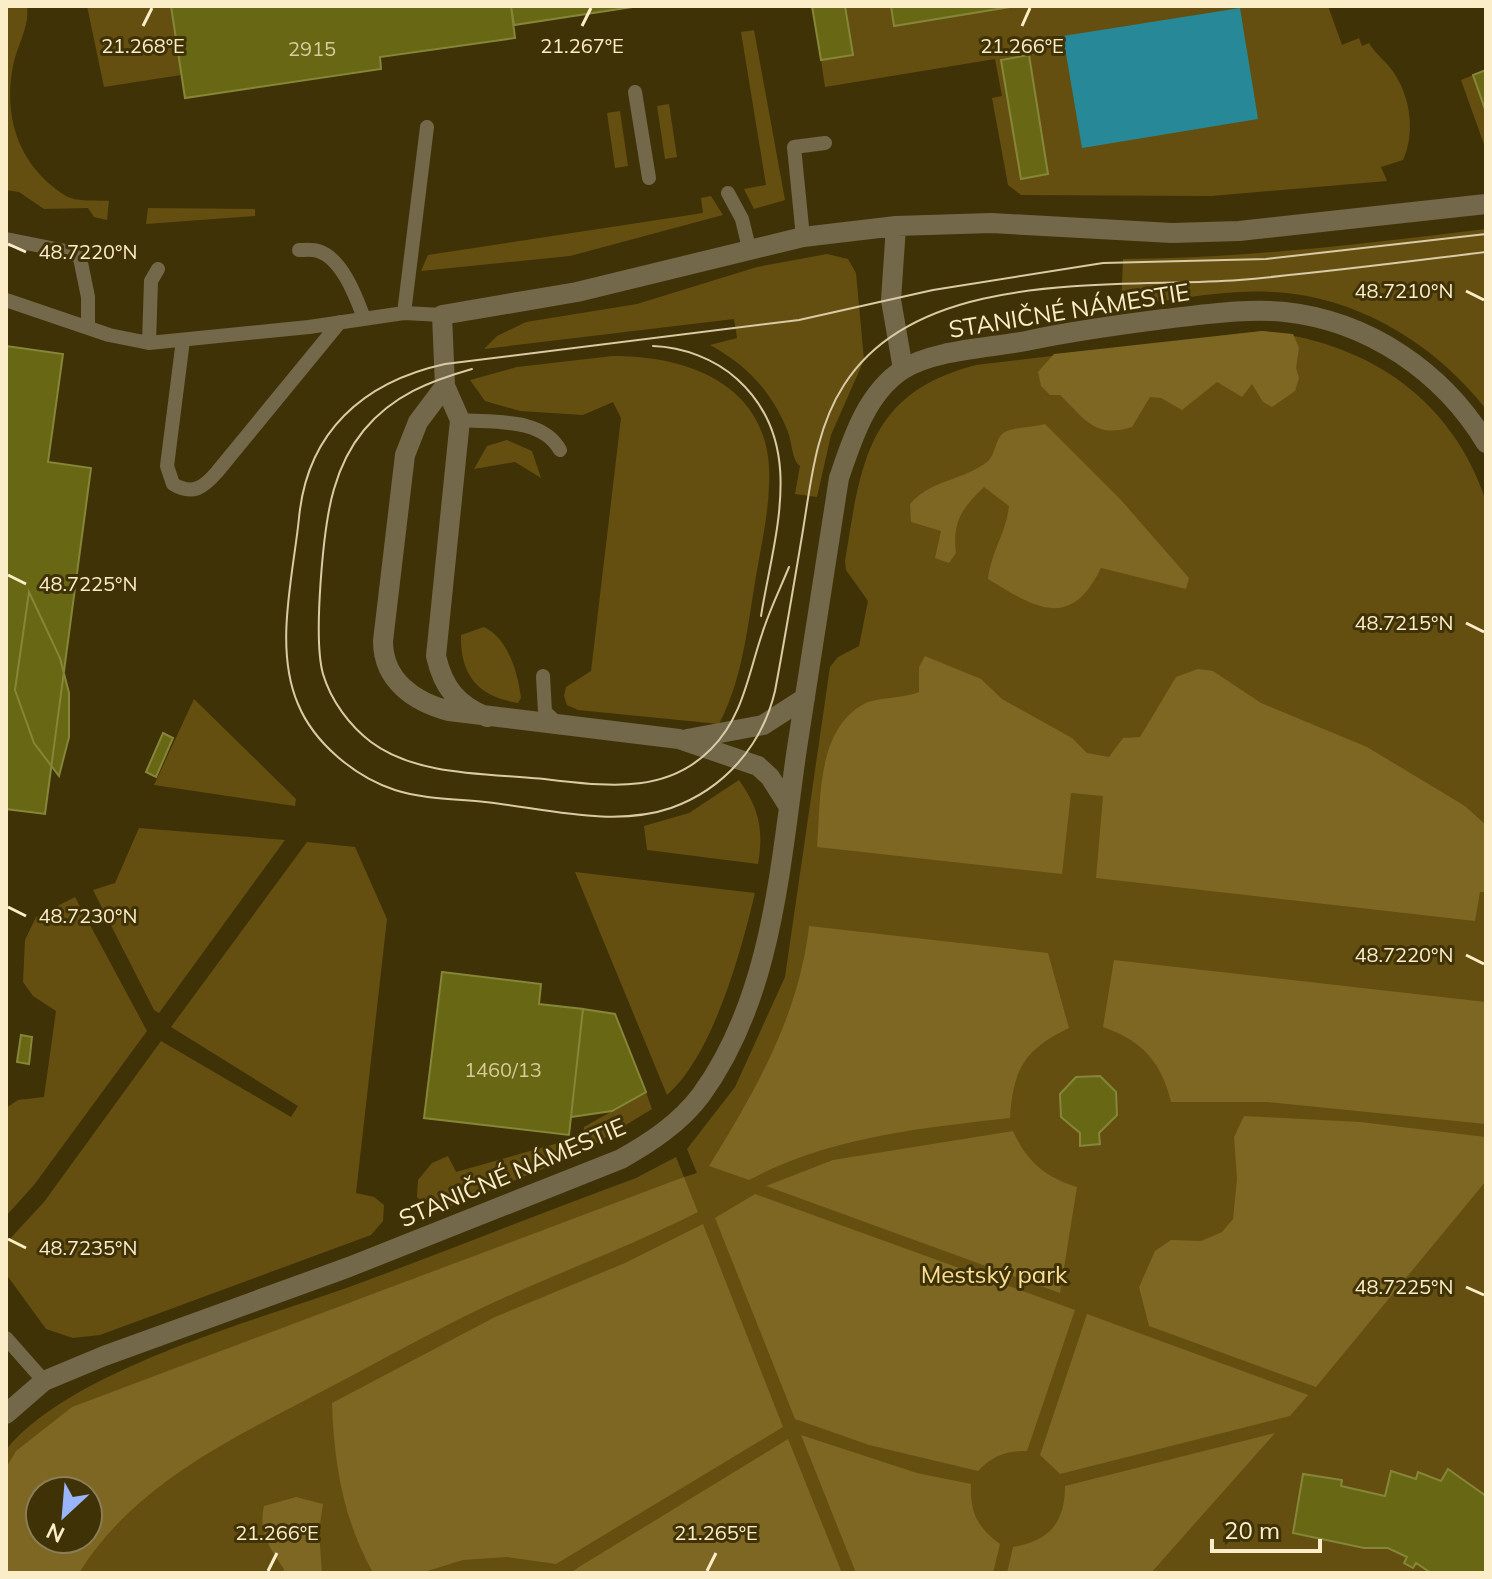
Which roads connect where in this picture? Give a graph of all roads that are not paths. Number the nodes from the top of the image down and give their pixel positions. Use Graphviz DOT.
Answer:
graph roads {
  1 [pos="635,92"];
  2 [pos="427,127"];
  3 [pos="825,143"];
  4 [pos="649,178"];
  5 [pos="728,193"];
  6 [pos="1486,204"];
  7 [pos="896,226"];
  8 [pos="803,237"];
  9 [pos="6,239"];
  10 [pos="749,248"];
  11 [pos="299,250"];
  12 [pos="158,269"];
  13 [pos="6,300"];
  14 [pos="404,313"];
  15 [pos="442,315"];
  16 [pos="364,318"];
  17 [pos="340,322"];
  18 [pos="88,326"];
  19 [pos="183,340"];
  20 [pos="149,343"];
  21 [pos="903,369"];
  22 [pos="445,386"];
  23 [pos="460,420"];
  24 [pos="1486,443"];
  25 [pos="560,450"];
  26 [pos="543,676"];
  27 [pos="805,698"];
  28 [pos="487,717"];
  29 [pos="560,726"];
  30 [pos="679,739"];
  31 [pos="789,807"];
  32 [pos="6,1338"];
  33 [pos="44,1381"];
  34 [pos="6,1414"];
  1 -- 4 [label="lane"];
  2 -- 14 [label="lane"];
  3 -- 8 [label="lane"];
  5 -- 10 [label="lane"];
  6 -- 7 [label="street"];
  7 -- 8 [label="street"];
  7 -- 21 [label="street"];
  8 -- 10 [label="street"];
  9 -- 18 [label="lane"];
  10 -- 15 [label="street"];
  11 -- 16 [label="lane"];
  12 -- 20 [label="lane"];
  13 -- 18 [label="lane"];
  14 -- 15 [label="lane"];
  14 -- 16 [label="lane"];
  15 -- 22 [label="street"];
  16 -- 17 [label="lane"];
  17 -- 19 [label="lane"];
  17 -- 19 [label="lane"];
  18 -- 20 [label="lane"];
  19 -- 20 [label="lane"];
  21 -- 24 [label="street, STANIČNÉ NÁMESTIE"];
  21 -- 27 [label="street, STANIČNÉ NÁMESTIE"];
  22 -- 23 [label="street"];
  22 -- 28 [label="street"];
  23 -- 25 [label="lane"];
  23 -- 28 [label="street"];
  26 -- 29 [label="lane"];
  27 -- 30 [label="street"];
  27 -- 31 [label="street, STANIČNÉ NÁMESTIE"];
  28 -- 29 [label="street"];
  29 -- 30 [label="street"];
  30 -- 31 [label="street"];
  31 -- 33 [label="street, STANIČNÉ NÁMESTIE"];
  32 -- 33 [label="lane"];
  33 -- 34 [label="street"];
}
